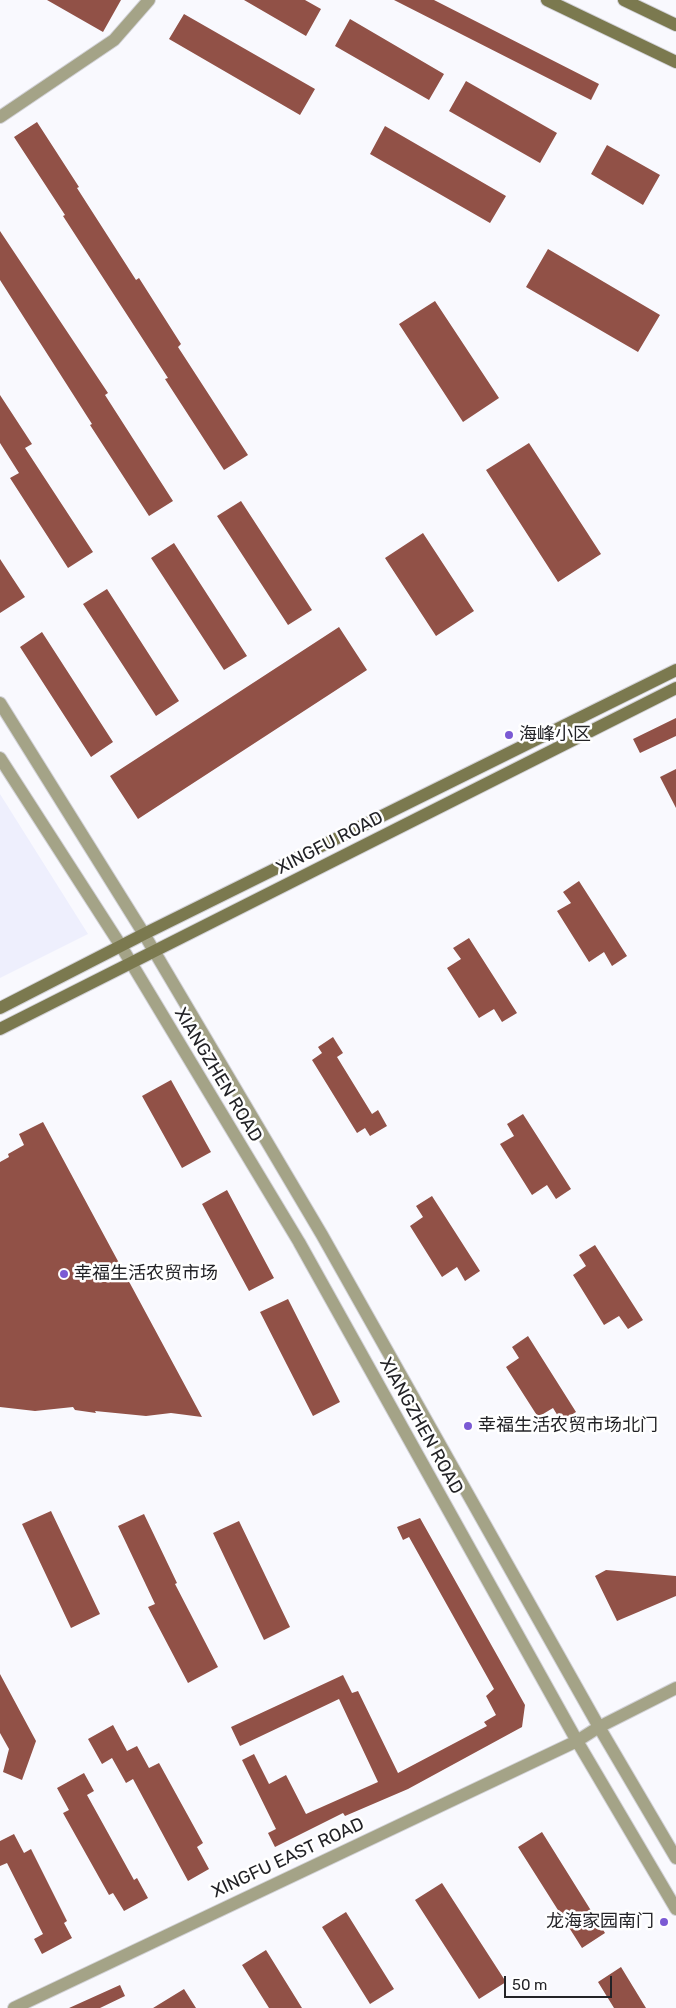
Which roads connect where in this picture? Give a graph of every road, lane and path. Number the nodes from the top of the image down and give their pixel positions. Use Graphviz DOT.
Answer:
graph roads {
  1 [pos="149,0"];
  2 [pos="547,0"];
  3 [pos="624,0"];
  4 [pos="676,25"];
  5 [pos="676,62"];
  6 [pos="0,117"];
  7 [pos="676,670"];
  8 [pos="676,688"];
  9 [pos="0,703"];
  10 [pos="0,758"];
  11 [pos="144,934"];
  12 [pos="120,946"];
  13 [pos="154,951"];
  14 [pos="130,963"];
  15 [pos="0,1008"];
  16 [pos="0,1029"];
  17 [pos="676,1688"];
  18 [pos="599,1727"];
  19 [pos="577,1741"];
  20 [pos="676,1858"];
  21 [pos="676,1909"];
  22 [pos="14,2008"];
  1 -- 6 [label="street"];
  2 -- 5 [label="main road"];
  3 -- 4 [label="main road"];
  7 -- 11 [label="main road, XINGFU ROAD"];
  8 -- 13 [label="main road, XINGFU ROAD"];
  9 -- 11 [label="street"];
  10 -- 12 [label="street"];
  11 -- 12 [label="main road, XINGFU ROAD"];
  11 -- 13 [label="street, XIANGZHEN ROAD"];
  12 -- 14 [label="street, XIANGZHEN ROAD"];
  12 -- 15 [label="main road, XINGFU ROAD"];
  13 -- 14 [label="main road, XINGFU ROAD"];
  13 -- 18 [label="street, XIANGZHEN ROAD"];
  14 -- 16 [label="main road, XINGFU ROAD"];
  14 -- 19 [label="street, XIANGZHEN ROAD"];
  17 -- 18 [label="street"];
  18 -- 19 [label="street, XINGFU EAST ROAD"];
  18 -- 20 [label="street, XIANGZHEN ROAD"];
  19 -- 21 [label="street, XIANGZHEN ROAD"];
  19 -- 22 [label="street, XINGFU EAST ROAD"];
}
